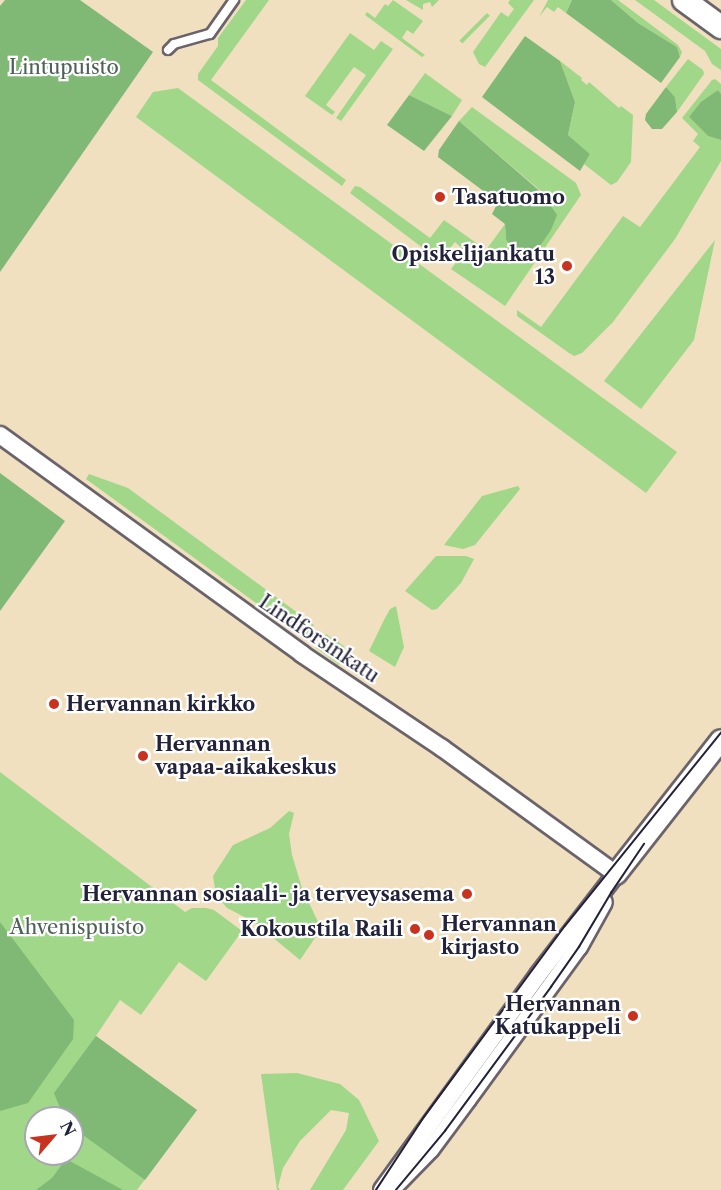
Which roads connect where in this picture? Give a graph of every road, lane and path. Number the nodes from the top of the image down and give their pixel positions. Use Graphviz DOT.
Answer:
graph roads {
  1 [pos="234,0"];
  2 [pos="684,0"];
  3 [pos="721,27"];
  4 [pos="168,50"];
  5 [pos="0,435"];
  6 [pos="721,740"];
  7 [pos="616,874"];
  8 [pos="382,1190"];
  9 [pos="390,1190"];
  1 -- 4 [label="lane"];
  2 -- 3 [label="main road"];
  5 -- 7 [label="street, Lindforsinkatu"];
  6 -- 7 [label="street"];
  7 -- 8 [label="street"];
  7 -- 9 [label="street"];
}
